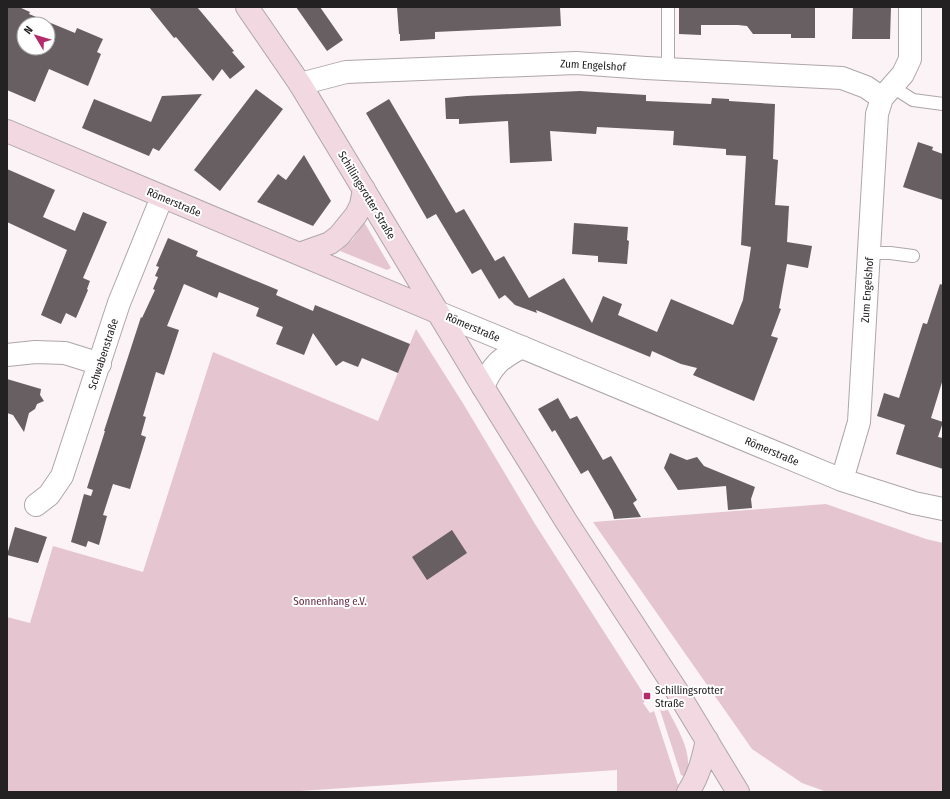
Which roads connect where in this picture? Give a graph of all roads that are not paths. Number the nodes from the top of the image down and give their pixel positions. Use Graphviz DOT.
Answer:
graph roads {
  1 [pos="247,7"];
  2 [pos="668,7"];
  3 [pos="910,7"];
  4 [pos="668,69"];
  5 [pos="300,84"];
  6 [pos="887,92"];
  7 [pos="943,104"];
  8 [pos="7,131"];
  9 [pos="364,189"];
  10 [pos="162,197"];
  11 [pos="869,253"];
  12 [pos="299,254"];
  13 [pos="913,256"];
  14 [pos="437,312"];
  15 [pos="522,347"];
  16 [pos="7,355"];
  17 [pos="100,364"];
  18 [pos="483,387"];
  19 [pos="842,480"];
  20 [pos="36,505"];
  21 [pos="943,509"];
  22 [pos="707,740"];
  23 [pos="688,792"];
  24 [pos="738,792"];
  1 -- 5 [label="street, Schillingsrotter Straße"];
  2 -- 4 [label="lane"];
  3 -- 6 [label="street, Zum Engelshof"];
  4 -- 5 [label="street, Zum Engelshof"];
  4 -- 6 [label="street, Zum Engelshof"];
  5 -- 9 [label="street, Schillingsrotter Straße"];
  6 -- 7 [label="lane"];
  6 -- 11 [label="street, Zum Engelshof"];
  8 -- 10 [label="street, Römerstraße"];
  9 -- 12 [label="street"];
  9 -- 14 [label="street, Schillingsrotter Straße"];
  10 -- 12 [label="street, Römerstraße"];
  10 -- 17 [label="street, Schwabenstraße"];
  11 -- 13 [label="lane"];
  11 -- 19 [label="street, Zum Engelshof"];
  12 -- 14 [label="street, Römerstraße"];
  14 -- 15 [label="street, Römerstraße"];
  14 -- 18 [label="street, Schillingsrotter Straße"];
  15 -- 18 [label="street"];
  15 -- 19 [label="street, Römerstraße"];
  16 -- 17 [label="street"];
  17 -- 20 [label="street, Schwabenstraße"];
  18 -- 22 [label="street, Schillingsrotter Straße"];
  19 -- 21 [label="street, Römerstraße"];
  22 -- 23 [label="street"];
  22 -- 24 [label="street, Schillingsrotter Straße"];
}
